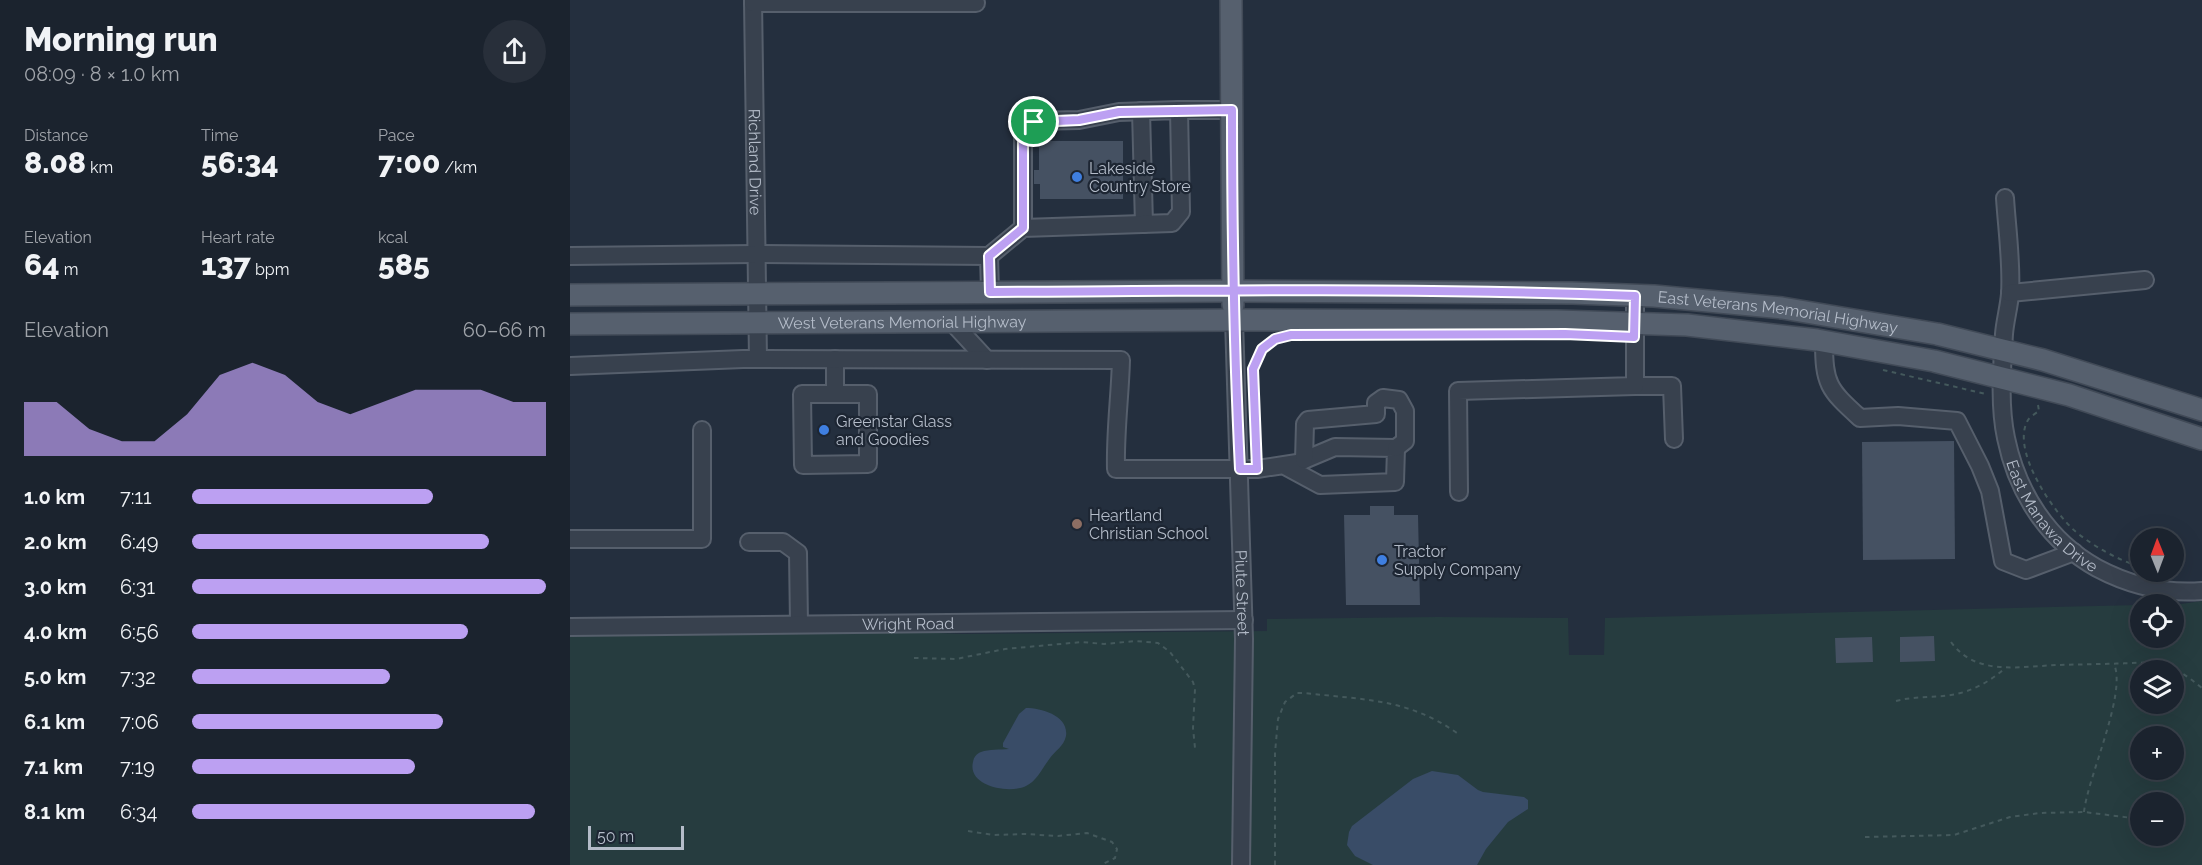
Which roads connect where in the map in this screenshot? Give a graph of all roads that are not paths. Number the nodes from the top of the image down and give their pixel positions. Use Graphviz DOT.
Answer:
graph roads {
  1 [pos="1231,0"];
  2 [pos="753,1"];
  3 [pos="976,3"];
  4 [pos="1179,110"];
  5 [pos="1232,110"];
  6 [pos="1142,111"];
  7 [pos="2005,198"];
  8 [pos="1144,224"];
  9 [pos="1023,228"];
  10 [pos="755,254"];
  11 [pos="570,256"];
  12 [pos="989,256"];
  13 [pos="2145,280"];
  14 [pos="1233,291"];
  15 [pos="990,292"];
  16 [pos="756,293"];
  17 [pos="2010,293"];
  18 [pos="570,295"];
  19 [pos="1635,296"];
  20 [pos="1234,320"];
  21 [pos="757,322"];
  22 [pos="952,322"];
  23 [pos="1634,323"];
  24 [pos="570,324"];
  25 [pos="1824,341"];
  26 [pos="2004,351"];
  27 [pos="758,359"];
  28 [pos="835,359"];
  29 [pos="987,360"];
  30 [pos="570,366"];
  31 [pos="1635,386"];
  32 [pos="2003,388"];
  33 [pos="836,394"];
  34 [pos="2202,410"];
  35 [pos="702,430"];
  36 [pos="1674,440"];
  37 [pos="2202,440"];
  38 [pos="1396,448"];
  39 [pos="1305,460"];
  40 [pos="1283,465"];
  41 [pos="1240,469"];
  42 [pos="1459,492"];
  43 [pos="570,539"];
  44 [pos="749,542"];
  45 [pos="2074,552"];
  46 [pos="2202,591"];
  47 [pos="1244,620"];
  48 [pos="799,624"];
  49 [pos="570,627"];
  50 [pos="1241,865"];
  1 -- 5 [label="main road"];
  2 -- 3 [label="street"];
  2 -- 10 [label="street, Richland Drive"];
  4 -- 5 [label="street"];
  4 -- 6 [label="street"];
  4 -- 8 [label="street"];
  5 -- 14 [label="main road"];
  6 -- 8 [label="street"];
  6 -- 9 [label="street"];
  7 -- 17 [label="street, East Manawa Drive"];
  8 -- 9 [label="street"];
  9 -- 12 [label="street"];
  10 -- 11 [label="street"];
  10 -- 12 [label="street"];
  10 -- 16 [label="street, Richland Drive"];
  12 -- 15 [label="street"];
  13 -- 17 [label="street"];
  14 -- 15 [label="main road, West Veterans Memorial Highway"];
  14 -- 19 [label="main road, East Veterans Memorial Highway"];
  14 -- 20 [label="main road"];
  15 -- 16 [label="main road, West Veterans Memorial Highway"];
  16 -- 18 [label="main road, West Veterans Memorial Highway"];
  16 -- 21 [label="street, Richland Drive"];
  17 -- 26 [label="street, East Manawa Drive"];
  19 -- 23 [label="street"];
  19 -- 26 [label="main road, East Veterans Memorial Highway"];
  20 -- 22 [label="main road, West Veterans Memorial Highway"];
  20 -- 23 [label="main road, East Veterans Memorial Highway"];
  20 -- 41 [label="street, Piute Street"];
  21 -- 22 [label="main road, West Veterans Memorial Highway"];
  21 -- 24 [label="main road, West Veterans Memorial Highway"];
  21 -- 27 [label="street, Richland Drive"];
  22 -- 29 [label="street"];
  23 -- 25 [label="main road, East Veterans Memorial Highway"];
  23 -- 31 [label="street"];
  25 -- 32 [label="main road, East Veterans Memorial Highway"];
  25 -- 45 [label="street"];
  26 -- 32 [label="street, East Manawa Drive"];
  26 -- 34 [label="main road, East Veterans Memorial Highway"];
  27 -- 28 [label="street"];
  27 -- 30 [label="street"];
  28 -- 29 [label="street"];
  28 -- 33 [label="street"];
  29 -- 41 [label="street"];
  31 -- 36 [label="street"];
  31 -- 42 [label="street"];
  32 -- 37 [label="main road, East Veterans Memorial Highway"];
  32 -- 45 [label="street, East Manawa Drive"];
  33 -- 33 [label="street"];
  35 -- 43 [label="street"];
  38 -- 39 [label="street"];
  38 -- 39 [label="street"];
  38 -- 40 [label="street"];
  39 -- 40 [label="street"];
  40 -- 41 [label="street"];
  41 -- 47 [label="street, Piute Street"];
  44 -- 48 [label="street"];
  45 -- 46 [label="street, East Manawa Drive"];
  47 -- 48 [label="street, Wright Road"];
  47 -- 50 [label="street, Piute Street"];
  48 -- 49 [label="street, Wright Road"];
}
